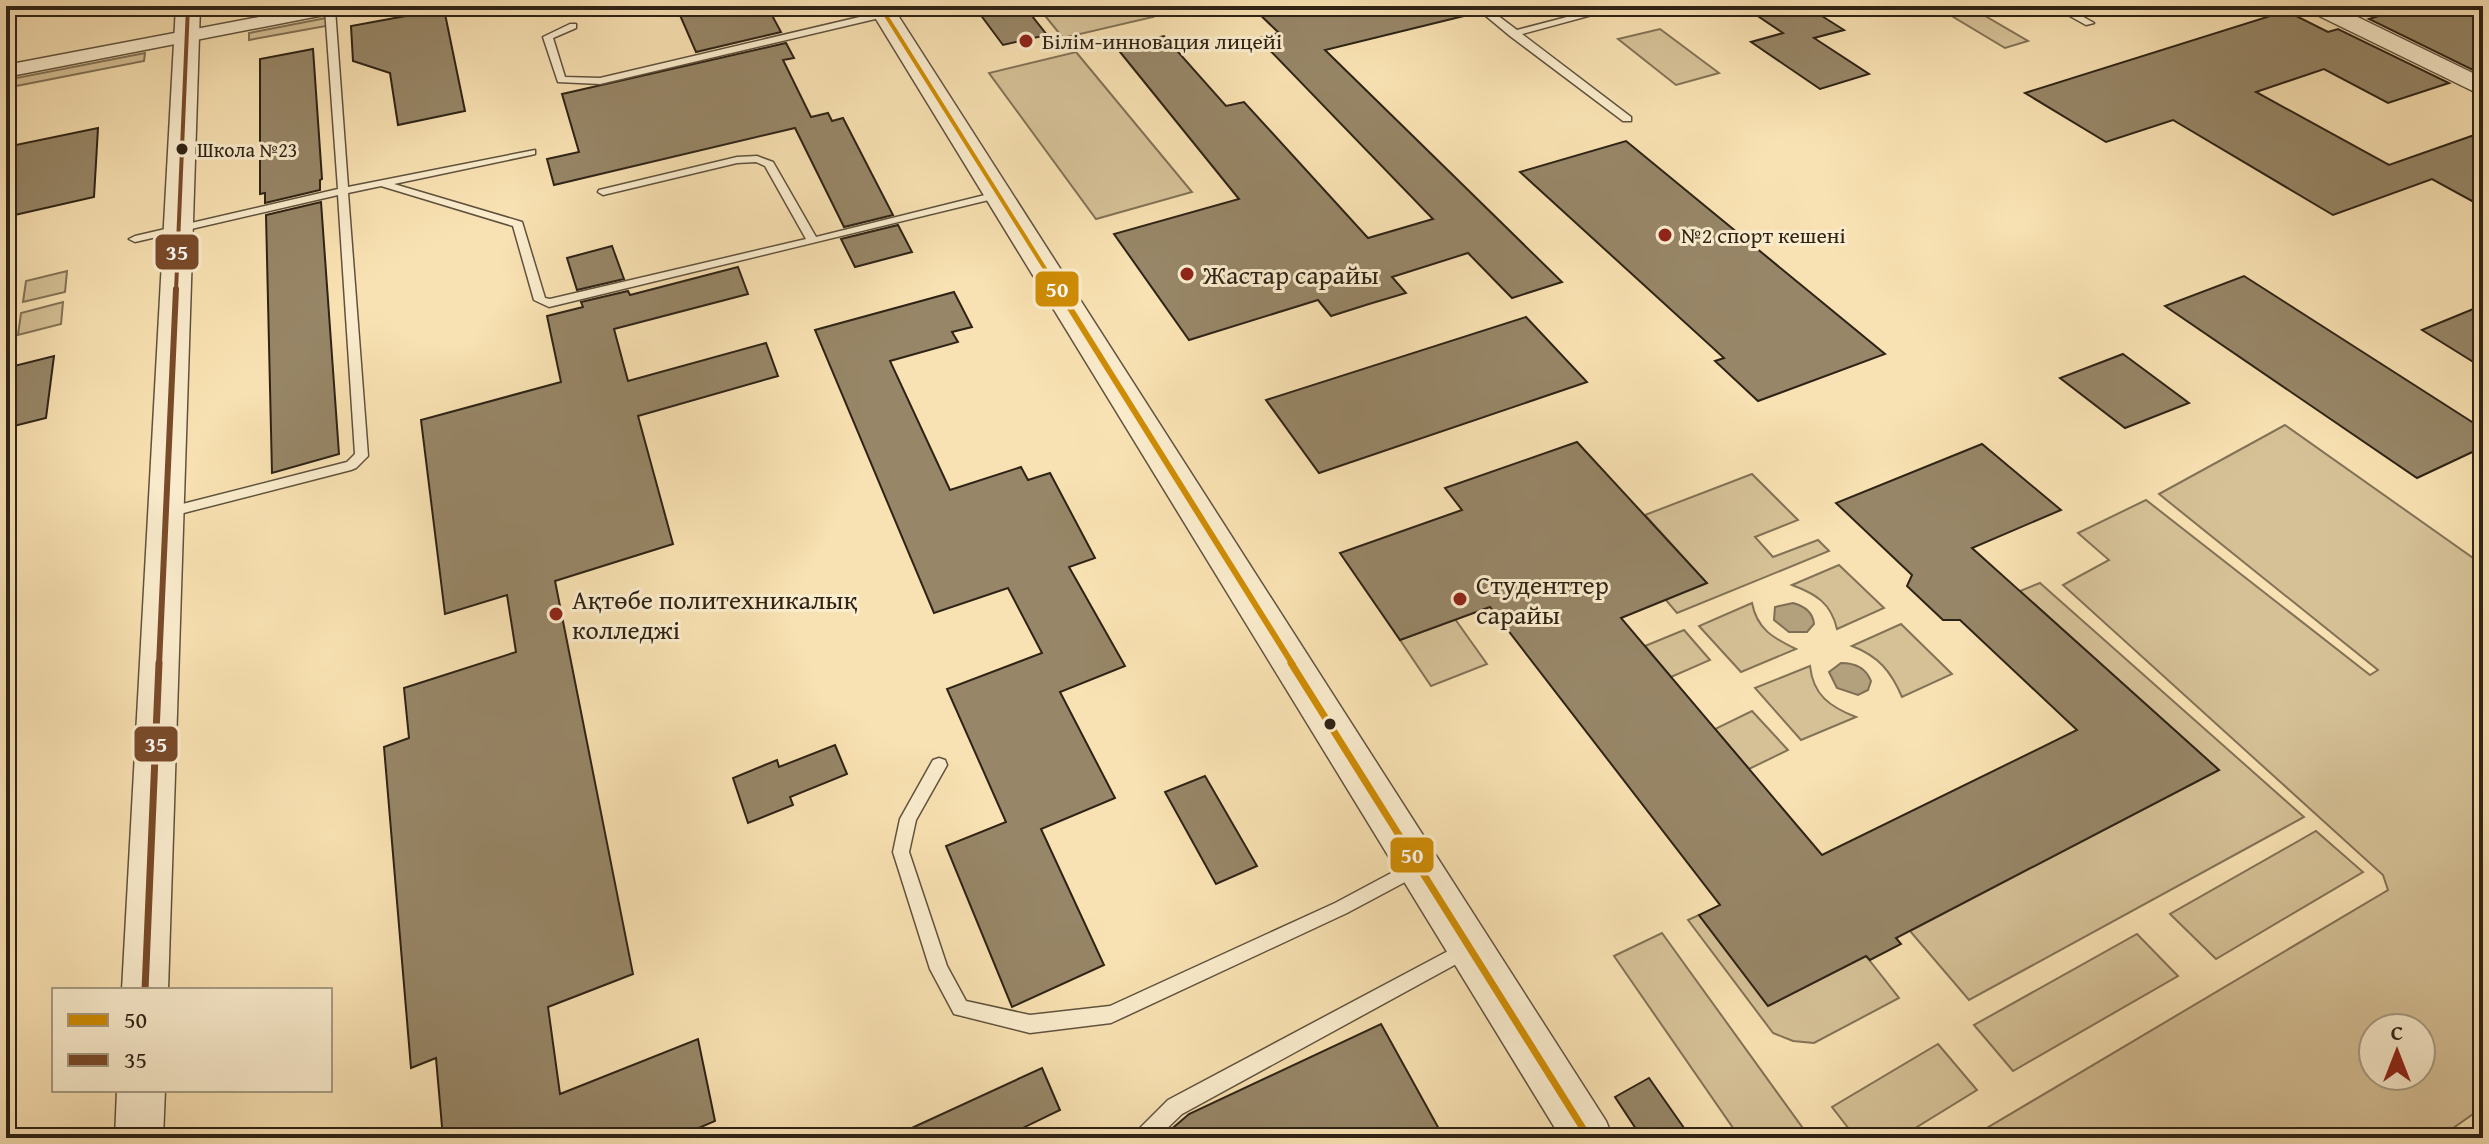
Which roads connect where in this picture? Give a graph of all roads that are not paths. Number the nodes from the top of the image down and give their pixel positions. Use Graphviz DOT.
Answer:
graph roads {
  1 [pos="44,6"];
  2 [pos="1479,6"];
  3 [pos="1620,6"];
  4 [pos="2057,6"];
  5 [pos="2317,6"];
  6 [pos="338,7"];
  7 [pos="882,10"];
  8 [pos="6,13"];
  9 [pos="188,21"];
  10 [pos="2089,23"];
  11 [pos="573,26"];
  12 [pos="1513,34"];
  13 [pos="6,71"];
  14 [pos="2483,88"];
  15 [pos="1627,119"];
  16 [pos="531,152"];
  17 [pos="384,184"];
  18 [pos="343,191"];
  19 [pos="603,192"];
  20 [pos="997,195"];
  21 [pos="177,229"];
  22 [pos="135,239"];
  23 [pos="813,241"];
  24 [pos="164,513"];
  25 [pos="939,765"];
  26 [pos="1417,867"];
  27 [pos="1469,948"];
  28 [pos="145,988"];
  29 [pos="141,1092"];
  30 [pos="139,1138"];
  31 [pos="1144,1138"];
  32 [pos="1589,1138"];
  1 -- 8 [label="lane"];
  2 -- 12 [label="lane"];
  3 -- 12 [label="lane"];
  4 -- 10 [label="lane"];
  5 -- 14 [label="street"];
  6 -- 9 [label="street"];
  6 -- 18 [label="lane"];
  7 -- 11 [label="lane"];
  7 -- 20 [label="street"];
  9 -- 13 [label="street"];
  9 -- 21 [label="street"];
  12 -- 15 [label="lane"];
  16 -- 17 [label="lane"];
  17 -- 18 [label="lane"];
  17 -- 23 [label="lane"];
  18 -- 21 [label="lane"];
  18 -- 24 [label="lane"];
  19 -- 23 [label="lane"];
  20 -- 23 [label="lane"];
  20 -- 26 [label="street"];
  21 -- 22 [label="lane"];
  21 -- 24 [label="street"];
  24 -- 28 [label="street"];
  25 -- 26 [label="lane"];
  26 -- 27 [label="street"];
  27 -- 31 [label="lane"];
  27 -- 32 [label="street"];
  29 -- 30 [label="street"];
}
